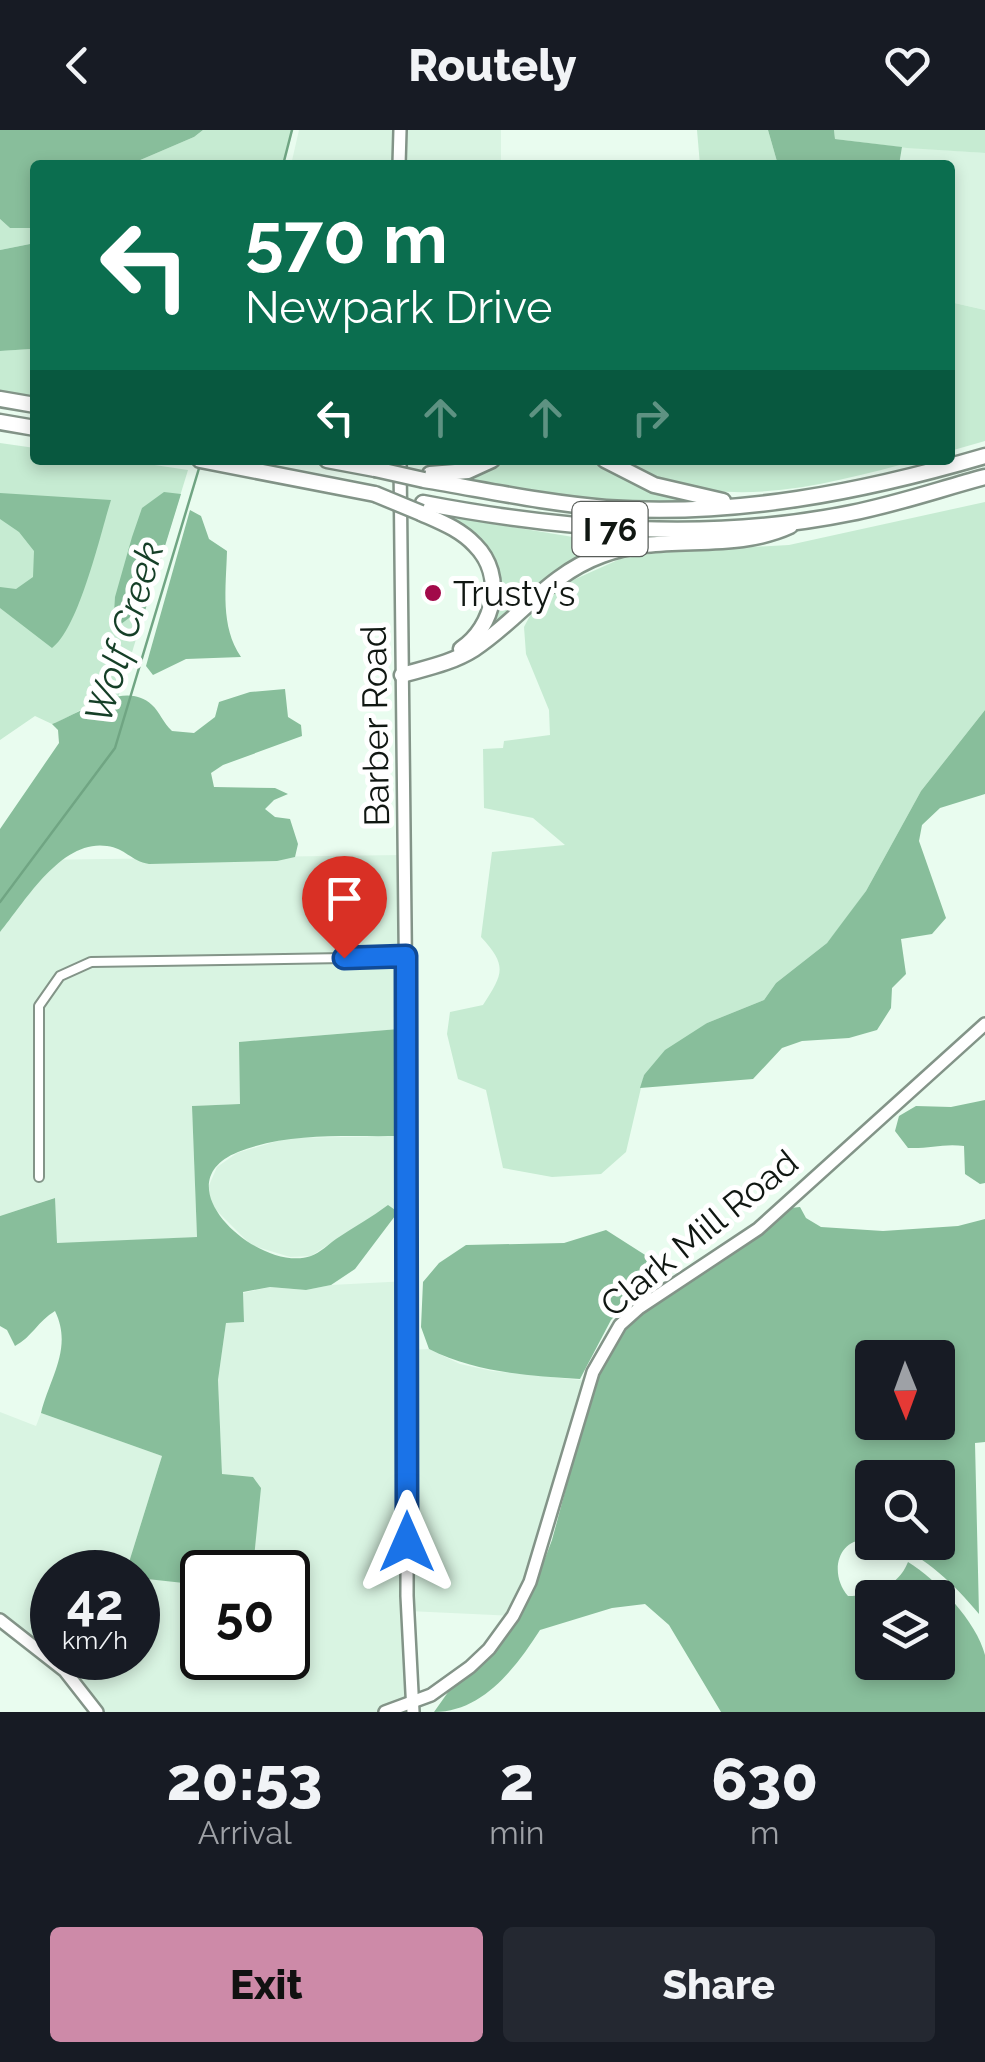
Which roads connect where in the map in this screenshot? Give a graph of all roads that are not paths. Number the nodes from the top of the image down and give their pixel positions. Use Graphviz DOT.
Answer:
graph roads {
  1 [pos="400,130"];
  2 [pos="399,160"];
  3 [pos="0,399"];
  4 [pos="30,405"];
  5 [pos="0,422"];
  6 [pos="30,427"];
  7 [pos="985,456"];
  8 [pos="955,464"];
  9 [pos="224,465"];
  10 [pos="354,465"];
  11 [pos="400,465"];
  12 [pos="481,465"];
  13 [pos="614,465"];
  14 [pos="951,465"];
  15 [pos="424,477"];
  16 [pos="985,478"];
  17 [pos="763,504"];
  18 [pos="422,508"];
  19 [pos="799,522"];
  20 [pos="402,670"];
  21 [pos="406,956"];
  22 [pos="985,1024"];
  23 [pos="39,1177"];
  24 [pos="0,1620"];
  25 [pos="413,1706"];
  26 [pos="97,1712"];
  27 [pos="385,1712"];
  1 -- 2 [label="main road"];
  3 -- 4 [label="highway"];
  5 -- 6 [label="highway"];
  7 -- 8 [label="highway, I 76"];
  9 -- 18 [label="highway, bridge"];
  10 -- 15 [label="highway, bridge"];
  11 -- 20 [label="main road, Barber Road"];
  12 -- 15 [label="highway"];
  13 -- 17 [label="highway"];
  14 -- 17 [label="highway, I 76"];
  15 -- 17 [label="highway, I 76"];
  16 -- 19 [label="highway, I 76"];
  18 -- 19 [label="highway, I 76"];
  18 -- 20 [label="highway"];
  19 -- 20 [label="highway"];
  20 -- 21 [label="main road, Barber Road"];
  21 -- 23 [label="street"];
  21 -- 25 [label="main road, Barber Road"];
  22 -- 25 [label="main road, Clark Mill Road"];
  24 -- 26 [label="main road"];
  25 -- 27 [label="main road, Clark Mill Road"];
}
